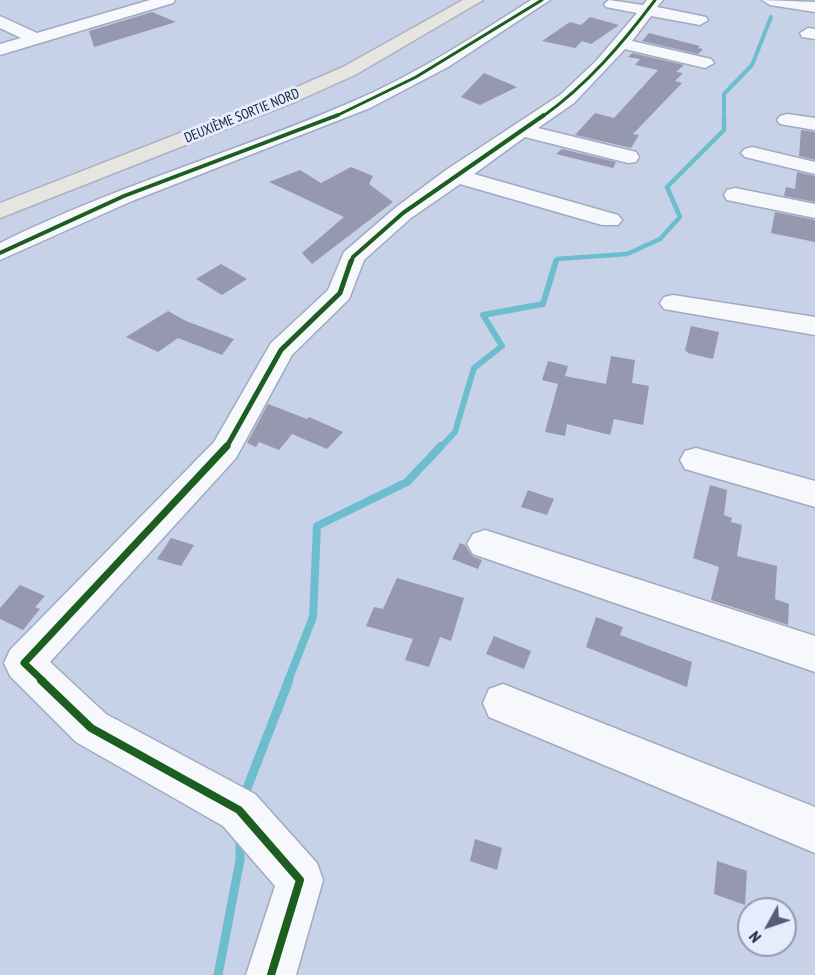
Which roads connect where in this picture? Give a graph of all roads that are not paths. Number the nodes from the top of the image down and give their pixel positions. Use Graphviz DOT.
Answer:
graph roads {
  1 [pos="167,0"];
  2 [pos="475,0"];
  3 [pos="542,0"];
  4 [pos="770,0"];
  5 [pos="96,3"];
  6 [pos="612,4"];
  7 [pos="651,5"];
  8 [pos="815,7"];
  9 [pos="131,12"];
  10 [pos="700,20"];
  11 [pos="0,21"];
  12 [pos="37,40"];
  13 [pos="620,44"];
  14 [pos="0,50"];
  15 [pos="705,63"];
  16 [pos="788,120"];
  17 [pos="815,124"];
  18 [pos="520,130"];
  19 [pos="752,153"];
  20 [pos="628,157"];
  21 [pos="815,168"];
  22 [pos="454,175"];
  23 [pos="735,195"];
  24 [pos="0,211"];
  25 [pos="815,212"];
  26 [pos="610,220"];
  27 [pos="0,253"];
  28 [pos="674,303"];
  29 [pos="815,326"];
  30 [pos="696,460"];
  31 [pos="815,494"];
  32 [pos="485,544"];
  33 [pos="815,654"];
  34 [pos="12,658"];
  35 [pos="503,703"];
  36 [pos="815,830"];
  37 [pos="271,975"];
  1 -- 9 [label="street"];
  2 -- 24 [label="main road, DEUXIÈME SORTIE NORD"];
  3 -- 27 [label="street"];
  4 -- 8 [label="street"];
  5 -- 9 [label="street"];
  6 -- 7 [label="street"];
  7 -- 10 [label="street"];
  7 -- 13 [label="street"];
  9 -- 12 [label="street"];
  11 -- 12 [label="street"];
  12 -- 14 [label="street"];
  13 -- 15 [label="street"];
  13 -- 18 [label="street"];
  16 -- 17 [label="street"];
  18 -- 20 [label="street"];
  18 -- 22 [label="street"];
  19 -- 21 [label="street"];
  22 -- 26 [label="street"];
  22 -- 34 [label="street"];
  23 -- 25 [label="street"];
  28 -- 29 [label="street"];
  30 -- 31 [label="street"];
  32 -- 33 [label="street"];
  34 -- 37 [label="street"];
  35 -- 36 [label="street"];
}
